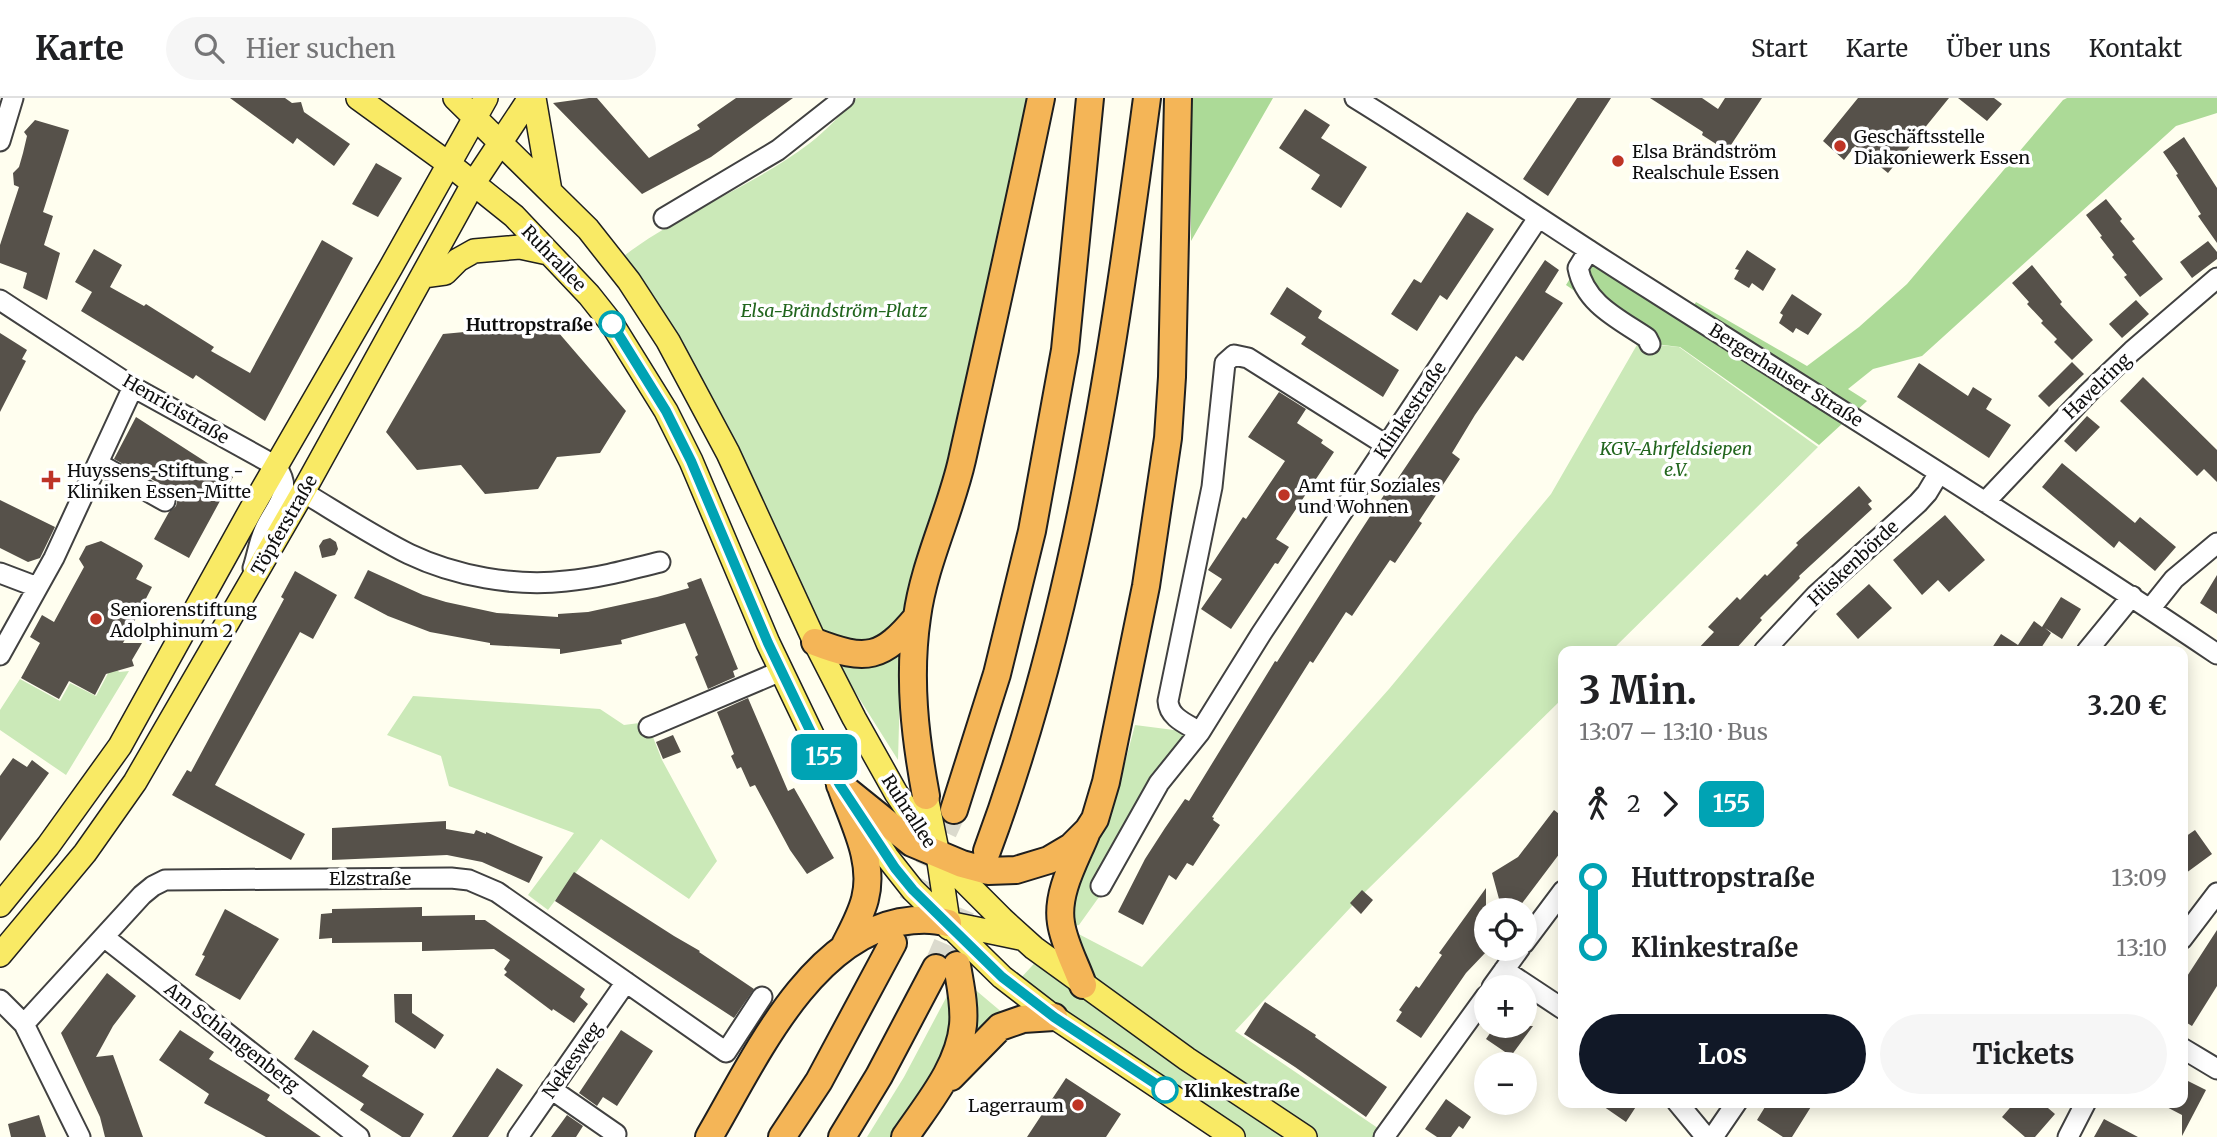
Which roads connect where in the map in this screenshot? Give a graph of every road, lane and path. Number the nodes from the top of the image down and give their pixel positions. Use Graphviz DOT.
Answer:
graph roads {
  1 [pos="13,98"];
  2 [pos="358,98"];
  3 [pos="455,98"];
  4 [pos="532,98"];
  5 [pos="844,98"];
  6 [pos="1041,98"];
  7 [pos="1090,98"];
  8 [pos="1147,98"];
  9 [pos="1178,98"];
  10 [pos="1355,98"];
  11 [pos="480,107"];
  12 [pos="0,141"];
  13 [pos="501,143"];
  14 [pos="449,164"];
  15 [pos="473,184"];
  16 [pos="550,191"];
  17 [pos="664,218"];
  18 [pos="1538,218"];
  19 [pos="1589,250"];
  20 [pos="548,253"];
  21 [pos="423,276"];
  22 [pos="2217,278"];
  23 [pos="0,300"];
  24 [pos="1650,344"];
  25 [pos="133,387"];
  26 [pos="1387,445"];
  27 [pos="99,464"];
  28 [pos="276,466"];
  29 [pos="1939,473"];
  30 [pos="303,492"];
  31 [pos="165,502"];
  32 [pos="1985,502"];
  33 [pos="2217,543"];
  34 [pos="660,562"];
  35 [pos="0,572"];
  36 [pos="37,587"];
  37 [pos="247,590"];
  38 [pos="2132,596"];
  39 [pos="2150,609"];
  40 [pos="917,617"];
  41 [pos="816,642"];
  42 [pos="1769,646"];
  43 [pos="2091,646"];
  44 [pos="2217,654"];
  45 [pos="0,655"];
  46 [pos="781,671"];
  47 [pos="649,727"];
  48 [pos="1200,732"];
  49 [pos="840,785"];
  50 [pos="926,796"];
  51 [pos="954,810"];
  52 [pos="1087,830"];
  53 [pos="987,851"];
  54 [pos="938,855"];
  55 [pos="1101,886"];
  56 [pos="2217,893"];
  57 [pos="1558,898"];
  58 [pos="0,905"];
  59 [pos="948,923"];
  60 [pos="1537,926"];
  61 [pos="2188,931"];
  62 [pos="104,937"];
  63 [pos="1024,938"];
  64 [pos="893,943"];
  65 [pos="845,946"];
  66 [pos="0,955"];
  67 [pos="1511,961"];
  68 [pos="946,966"];
  69 [pos="1504,970"];
  70 [pos="1500,975"];
  71 [pos="626,982"];
  72 [pos="1083,985"];
  73 [pos="762,997"];
  74 [pos="0,1000"];
  75 [pos="1558,1006"];
  76 [pos="1474,1013"];
  77 [pos="1054,1017"];
  78 [pos="24,1024"];
  79 [pos="2188,1052"];
  80 [pos="2217,1069"];
  81 [pos="551,1089"];
  82 [pos="935,1093"];
  83 [pos="1682,1108"];
  84 [pos="1733,1108"];
  85 [pos="2083,1108"];
  86 [pos="616,1134"];
  87 [pos="80,1137"];
  88 [pos="359,1137"];
  89 [pos="518,1137"];
  90 [pos="709,1137"];
  91 [pos="782,1137"];
  92 [pos="842,1137"];
  93 [pos="905,1137"];
  94 [pos="1233,1137"];
  95 [pos="1305,1137"];
  96 [pos="1384,1137"];
  97 [pos="1706,1137"];
  98 [pos="1713,1137"];
  99 [pos="2068,1137"];
  1 -- 12 [label="street"];
  2 -- 14 [label="main road, Ruhrallee"];
  3 -- 11 [label="main road, Ruhrallee"];
  4 -- 13 [label="main road"];
  4 -- 16 [label="main road"];
  5 -- 17 [label="street"];
  6 -- 40 [label="highway"];
  7 -- 51 [label="highway"];
  8 -- 53 [label="highway"];
  9 -- 52 [label="highway"];
  10 -- 18 [label="street, Bergerhauser Straße"];
  11 -- 13 [label="main road, Ruhrallee"];
  11 -- 14 [label="main road"];
  13 -- 15 [label="main road"];
  13 -- 16 [label="main road, Ruhrallee"];
  14 -- 15 [label="main road, Ruhrallee"];
  14 -- 28 [label="main road, Töpferstraße"];
  15 -- 20 [label="main road, Ruhrallee"];
  15 -- 21 [label="main road, Töpferstraße"];
  16 -- 41 [label="main road, Ruhrallee"];
  18 -- 19 [label="street, Bergerhauser Straße"];
  18 -- 26 [label="street, Klinkestraße"];
  19 -- 24 [label="street"];
  19 -- 29 [label="street, Bergerhauser Straße"];
  20 -- 21 [label="main road"];
  20 -- 46 [label="main road, Ruhrallee"];
  21 -- 30 [label="main road, Töpferstraße"];
  22 -- 32 [label="street, Havelring"];
  23 -- 25 [label="street, Henricistraße"];
  25 -- 27 [label="street"];
  25 -- 28 [label="street, Henricistraße"];
  26 -- 48 [label="street, Klinkestraße"];
  26 -- 48 [label="street"];
  27 -- 31 [label="street"];
  27 -- 36 [label="street"];
  28 -- 37 [label="street"];
  28 -- 58 [label="main road, Töpferstraße"];
  29 -- 32 [label="street, Bergerhauser Straße"];
  29 -- 42 [label="street, Hüskenbörde"];
  30 -- 34 [label="street"];
  30 -- 37 [label="main road, Töpferstraße"];
  32 -- 38 [label="street, Bergerhauser Straße"];
  33 -- 39 [label="street"];
  35 -- 36 [label="street"];
  36 -- 45 [label="street"];
  37 -- 66 [label="main road, Töpferstraße"];
  38 -- 39 [label="street, Bergerhauser Straße"];
  38 -- 43 [label="street"];
  39 -- 44 [label="street, Bergerhauser Straße"];
  40 -- 41 [label="highway"];
  40 -- 50 [label="highway"];
  41 -- 54 [label="main road, Ruhrallee"];
  46 -- 47 [label="street"];
  46 -- 49 [label="main road, Ruhrallee"];
  48 -- 55 [label="street, Klinkestraße"];
  49 -- 54 [label="highway"];
  49 -- 59 [label="main road, Ruhrallee"];
  49 -- 65 [label="highway"];
  50 -- 54 [label="main road"];
  52 -- 54 [label="highway"];
  52 -- 72 [label="highway"];
  54 -- 59 [label="main road"];
  54 -- 63 [label="main road, Ruhrallee"];
  56 -- 61 [label="street"];
  57 -- 60 [label="street"];
  59 -- 63 [label="main road"];
  59 -- 65 [label="highway"];
  59 -- 68 [label="main road"];
  59 -- 77 [label="main road, Ruhrallee"];
  62 -- 71 [label="street, Elzstraße"];
  62 -- 78 [label="street, Elzstraße"];
  62 -- 88 [label="street, Am Schlangenberg"];
  63 -- 72 [label="main road, Ruhrallee"];
  64 -- 91 [label="highway"];
  65 -- 90 [label="highway"];
  67 -- 69 [label="street"];
  68 -- 82 [label="highway"];
  68 -- 92 [label="highway"];
  69 -- 70 [label="street"];
  69 -- 75 [label="street"];
  71 -- 73 [label="street, Elzstraße"];
  71 -- 81 [label="street, Nekesweg"];
  72 -- 95 [label="main road, Ruhrallee"];
  74 -- 78 [label="street"];
  76 -- 96 [label="street"];
  77 -- 82 [label="highway"];
  77 -- 94 [label="main road, Ruhrallee"];
  78 -- 87 [label="street"];
  79 -- 80 [label="street"];
  81 -- 86 [label="street"];
  81 -- 89 [label="street, Nekesweg"];
  82 -- 93 [label="highway"];
  83 -- 97 [label="street"];
  84 -- 98 [label="street"];
  85 -- 99 [label="street"];
}
